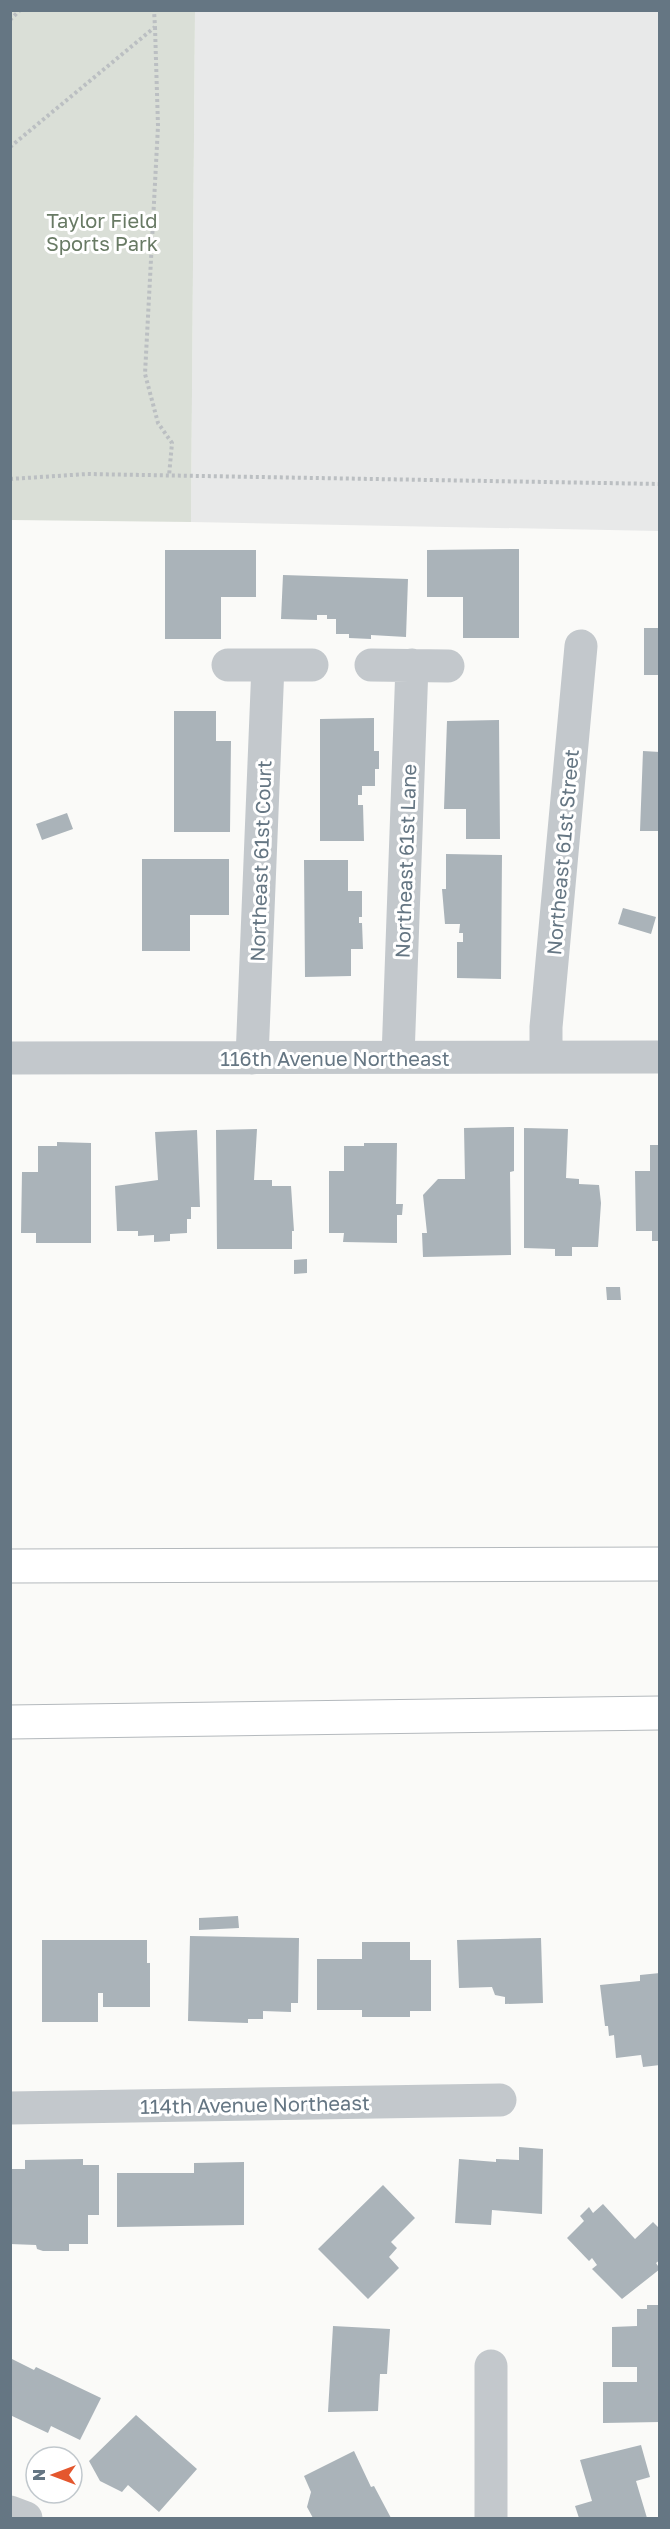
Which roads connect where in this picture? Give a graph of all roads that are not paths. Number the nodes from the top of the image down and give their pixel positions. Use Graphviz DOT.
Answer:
graph roads {
  1 [pos="581,646"];
  2 [pos="228,665"];
  3 [pos="268,665"];
  4 [pos="312,665"];
  5 [pos="371,665"];
  6 [pos="412,665"];
  7 [pos="448,666"];
  8 [pos="398,1057"];
  9 [pos="546,1057"];
  10 [pos="660,1057"];
  11 [pos="10,1058"];
  12 [pos="252,1058"];
  13 [pos="660,1564"];
  14 [pos="10,1566"];
  15 [pos="660,1713"];
  16 [pos="10,1722"];
  17 [pos="500,2100"];
  18 [pos="10,2108"];
  19 [pos="491,2366"];
  20 [pos="10,2512"];
  21 [pos="26,2518"];
  22 [pos="491,2518"];
  1 -- 9 [label="street, Northeast 61st Street"];
  2 -- 3 [label="street"];
  3 -- 4 [label="street"];
  3 -- 12 [label="street, Northeast 61st Court"];
  5 -- 6 [label="street"];
  6 -- 7 [label="street"];
  6 -- 8 [label="street, Northeast 61st Lane"];
  8 -- 9 [label="street, 116th Avenue Northeast"];
  8 -- 12 [label="street, 116th Avenue Northeast"];
  9 -- 10 [label="street, 116th Avenue Northeast"];
  11 -- 12 [label="street, 116th Avenue Northeast"];
  13 -- 14 [label="highway"];
  15 -- 16 [label="highway"];
  17 -- 18 [label="street, 114th Avenue Northeast"];
  19 -- 22 [label="street"];
  20 -- 21 [label="street"];
}
